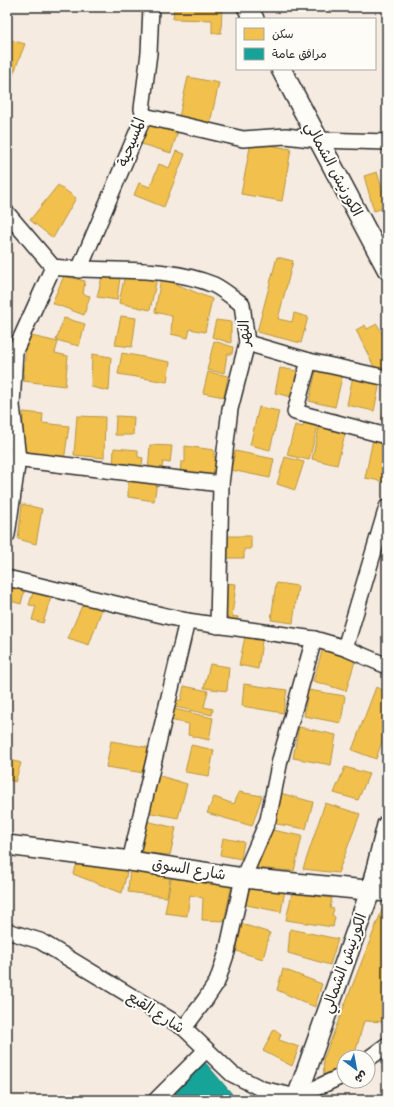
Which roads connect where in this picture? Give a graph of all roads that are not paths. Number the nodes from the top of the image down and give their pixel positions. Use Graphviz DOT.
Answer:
graph roads {
  1 [pos="151,7"];
  2 [pos="247,7"];
  3 [pos="253,18"];
  4 [pos="282,70"];
  5 [pos="144,116"];
  6 [pos="320,140"];
  7 [pos="387,142"];
  8 [pos="7,213"];
  9 [pos="53,267"];
  10 [pos="387,269"];
  11 [pos="79,270"];
  12 [pos="247,343"];
  13 [pos="309,361"];
  14 [pos="387,378"];
  15 [pos="387,436"];
  16 [pos="12,458"];
  17 [pos="221,484"];
  18 [pos="387,507"];
  19 [pos="7,535"];
  20 [pos="7,578"];
  21 [pos="187,621"];
  22 [pos="218,626"];
  23 [pos="314,639"];
  24 [pos="345,648"];
  25 [pos="387,666"];
  26 [pos="387,825"];
  27 [pos="7,845"];
  28 [pos="130,860"];
  29 [pos="243,878"];
  30 [pos="379,891"];
  31 [pos="7,931"];
  32 [pos="184,1028"];
  33 [pos="387,1045"];
  34 [pos="206,1050"];
  35 [pos="376,1053"];
  36 [pos="336,1079"];
  37 [pos="298,1098"];
  38 [pos="156,1100"];
  1 -- 5 [label="street, المسيحية"];
  2 -- 3 [label="street"];
  4 -- 6 [label="street, الكورنيش الشمالي"];
  5 -- 6 [label="street"];
  5 -- 11 [label="street, المسيحية"];
  6 -- 7 [label="street"];
  6 -- 10 [label="street, الكورنيش الشمالي"];
  8 -- 9 [label="street"];
  9 -- 11 [label="street, النهر"];
  9 -- 16 [label="street"];
  11 -- 12 [label="street, النهر"];
  12 -- 13 [label="street"];
  12 -- 17 [label="street, النهر"];
  13 -- 14 [label="street"];
  13 -- 15 [label="street"];
  16 -- 17 [label="street"];
  16 -- 19 [label="street"];
  17 -- 22 [label="street, النهر"];
  18 -- 24 [label="street"];
  20 -- 21 [label="street"];
  21 -- 22 [label="street"];
  21 -- 28 [label="street"];
  22 -- 23 [label="street"];
  23 -- 24 [label="street"];
  23 -- 29 [label="street"];
  24 -- 25 [label="street"];
  26 -- 30 [label="street, الكورنيش الشمالي"];
  27 -- 28 [label="street, شارع السوق"];
  28 -- 29 [label="street, شارع السوق"];
  29 -- 30 [label="street, شارع السوق"];
  29 -- 32 [label="street"];
  30 -- 37 [label="street, الكورنيش الشمالي"];
  31 -- 32 [label="street, شارع القبع"];
  32 -- 34 [label="street, شارع القبع"];
  33 -- 35 [label="street"];
  34 -- 37 [label="street, شارع القبع"];
  34 -- 38 [label="street"];
  36 -- 37 [label="street"];
}
